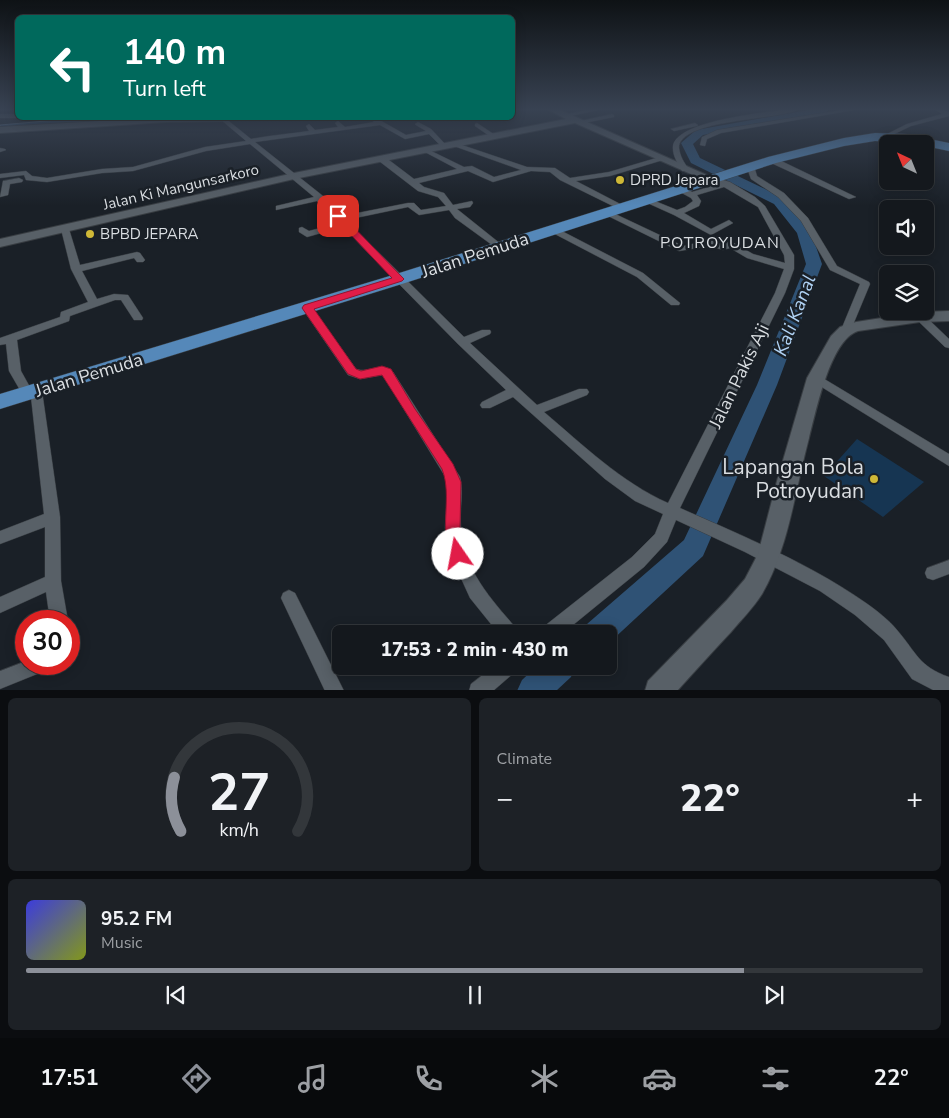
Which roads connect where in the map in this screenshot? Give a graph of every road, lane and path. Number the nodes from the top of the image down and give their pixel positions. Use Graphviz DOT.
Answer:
graph roads {
  1 [pos="249,142"];
  2 [pos="250,142"];
  3 [pos="445,142"];
  4 [pos="463,142"];
  5 [pos="625,142"];
  6 [pos="679,142"];
  7 [pos="843,142"];
  8 [pos="934,143"];
  9 [pos="449,145"];
  10 [pos="949,147"];
  11 [pos="425,150"];
  12 [pos="660,158"];
  13 [pos="382,159"];
  14 [pos="772,160"];
  15 [pos="529,169"];
  16 [pos="685,169"];
  17 [pos="749,169"];
  18 [pos="464,170"];
  19 [pos="0,176"];
  20 [pos="294,176"];
  21 [pos="30,178"];
  22 [pos="719,181"];
  23 [pos="413,182"];
  24 [pos="572,182"];
  25 [pos="687,192"];
  26 [pos="0,195"];
  27 [pos="852,197"];
  28 [pos="320,198"];
  29 [pos="646,201"];
  30 [pos="469,203"];
  31 [pos="279,208"];
  32 [pos="452,208"];
  33 [pos="616,211"];
  34 [pos="677,213"];
  35 [pos="343,221"];
  36 [pos="729,223"];
  37 [pos="65,229"];
  38 [pos="554,230"];
  39 [pos="301,232"];
  40 [pos="711,232"];
  41 [pos="0,243"];
  42 [pos="731,244"];
  43 [pos="499,247"];
  44 [pos="140,260"];
  45 [pos="790,267"];
  46 [pos="76,269"];
  47 [pos="399,279"];
  48 [pos="94,303"];
  49 [pos="676,303"];
  50 [pos="307,308"];
  51 [pos="949,316"];
  52 [pos="934,317"];
  53 [pos="138,318"];
  54 [pos="898,320"];
  55 [pos="923,320"];
  56 [pos="846,330"];
  57 [pos="486,332"];
  58 [pos="5,341"];
  59 [pos="462,342"];
  60 [pos="949,344"];
  61 [pos="816,378"];
  62 [pos="514,391"];
  63 [pos="32,392"];
  64 [pos="584,392"];
  65 [pos="0,402"];
  66 [pos="486,405"];
  67 [pos="535,411"];
  68 [pos="949,461"];
  69 [pos="676,512"];
  70 [pos="52,517"];
  71 [pos="0,538"];
  72 [pos="760,551"];
  73 [pos="949,567"];
  74 [pos="933,573"];
  75 [pos="53,581"];
  76 [pos="289,598"];
  77 [pos="0,605"];
  78 [pos="57,610"];
  79 [pos="503,625"];
  80 [pos="559,625"];
  81 [pos="15,674"];
  82 [pos="497,675"];
  83 [pos="0,680"];
  84 [pos="949,686"];
  85 [pos="667,688"];
  86 [pos="335,690"];
  87 [pos="478,690"];
  1 -- 21 [label="street"];
  2 -- 20 [label="street"];
  3 -- 9 [label="street"];
  4 -- 9 [label="main road, Jalan Ki Mangunsarkoro"];
  5 -- 12 [label="main road"];
  6 -- 16 [label="street"];
  7 -- 14 [label="highway, Jalan Pemuda"];
  8 -- 10 [label="highway, Jalan Pemuda"];
  9 -- 11 [label="main road, Jalan Ki Mangunsarkoro"];
  9 -- 15 [label="street"];
  11 -- 13 [label="main road, Jalan Ki Mangunsarkoro"];
  11 -- 18 [label="street"];
  12 -- 16 [label="main road"];
  12 -- 24 [label="street"];
  13 -- 20 [label="main road, Jalan Ki Mangunsarkoro"];
  13 -- 23 [label="street"];
  14 -- 17 [label="highway, Jalan Pemuda"];
  14 -- 27 [label="street"];
  15 -- 18 [label="street"];
  15 -- 24 [label="street"];
  16 -- 22 [label="main road"];
  17 -- 22 [label="highway, Jalan Pemuda"];
  17 -- 56 [label="street"];
  18 -- 23 [label="street"];
  19 -- 21 [label="street"];
  20 -- 28 [label="street"];
  20 -- 37 [label="main road, Jalan Ki Mangunsarkoro"];
  21 -- 26 [label="street"];
  22 -- 25 [label="highway, Jalan Pemuda"];
  22 -- 45 [label="street"];
  23 -- 32 [label="street"];
  24 -- 33 [label="street"];
  25 -- 29 [label="highway, Jalan Pemuda"];
  25 -- 34 [label="street"];
  28 -- 31 [label="street"];
  28 -- 35 [label="street"];
  29 -- 33 [label="highway, Jalan Pemuda"];
  29 -- 34 [label="street"];
  30 -- 32 [label="street"];
  32 -- 35 [label="street"];
  32 -- 43 [label="street"];
  33 -- 38 [label="highway, Jalan Pemuda"];
  33 -- 42 [label="street"];
  34 -- 40 [label="street"];
  35 -- 39 [label="street"];
  35 -- 47 [label="street"];
  36 -- 40 [label="street"];
  37 -- 41 [label="main road, Jalan Ki Mangunsarkoro"];
  37 -- 46 [label="street"];
  38 -- 43 [label="highway, Jalan Pemuda"];
  38 -- 49 [label="street"];
  40 -- 42 [label="street"];
  42 -- 45 [label="street"];
  43 -- 47 [label="highway, Jalan Pemuda"];
  44 -- 46 [label="street"];
  45 -- 69 [label="street, Jalan Pakis Aji"];
  46 -- 48 [label="street"];
  47 -- 50 [label="highway, Jalan Pemuda"];
  47 -- 59 [label="street"];
  48 -- 53 [label="street"];
  48 -- 58 [label="street"];
  50 -- 63 [label="highway, Jalan Pemuda"];
  50 -- 79 [label="street"];
  51 -- 52 [label="main road"];
  54 -- 56 [label="main road"];
  55 -- 60 [label="street"];
  56 -- 61 [label="main road"];
  57 -- 59 [label="street"];
  58 -- 63 [label="street"];
  59 -- 62 [label="street"];
  61 -- 68 [label="street"];
  61 -- 72 [label="main road"];
  62 -- 66 [label="street"];
  62 -- 67 [label="street"];
  63 -- 65 [label="highway, Jalan Pemuda"];
  63 -- 70 [label="street"];
  64 -- 67 [label="street"];
  67 -- 69 [label="street"];
  69 -- 72 [label="street"];
  69 -- 80 [label="street, Jalan Pakis Aji"];
  70 -- 71 [label="street"];
  70 -- 75 [label="street"];
  72 -- 84 [label="street"];
  72 -- 85 [label="main road"];
  73 -- 74 [label="street"];
  75 -- 77 [label="street"];
  75 -- 78 [label="street"];
  76 -- 86 [label="street"];
  81 -- 83 [label="street"];
  82 -- 87 [label="street"];
}
